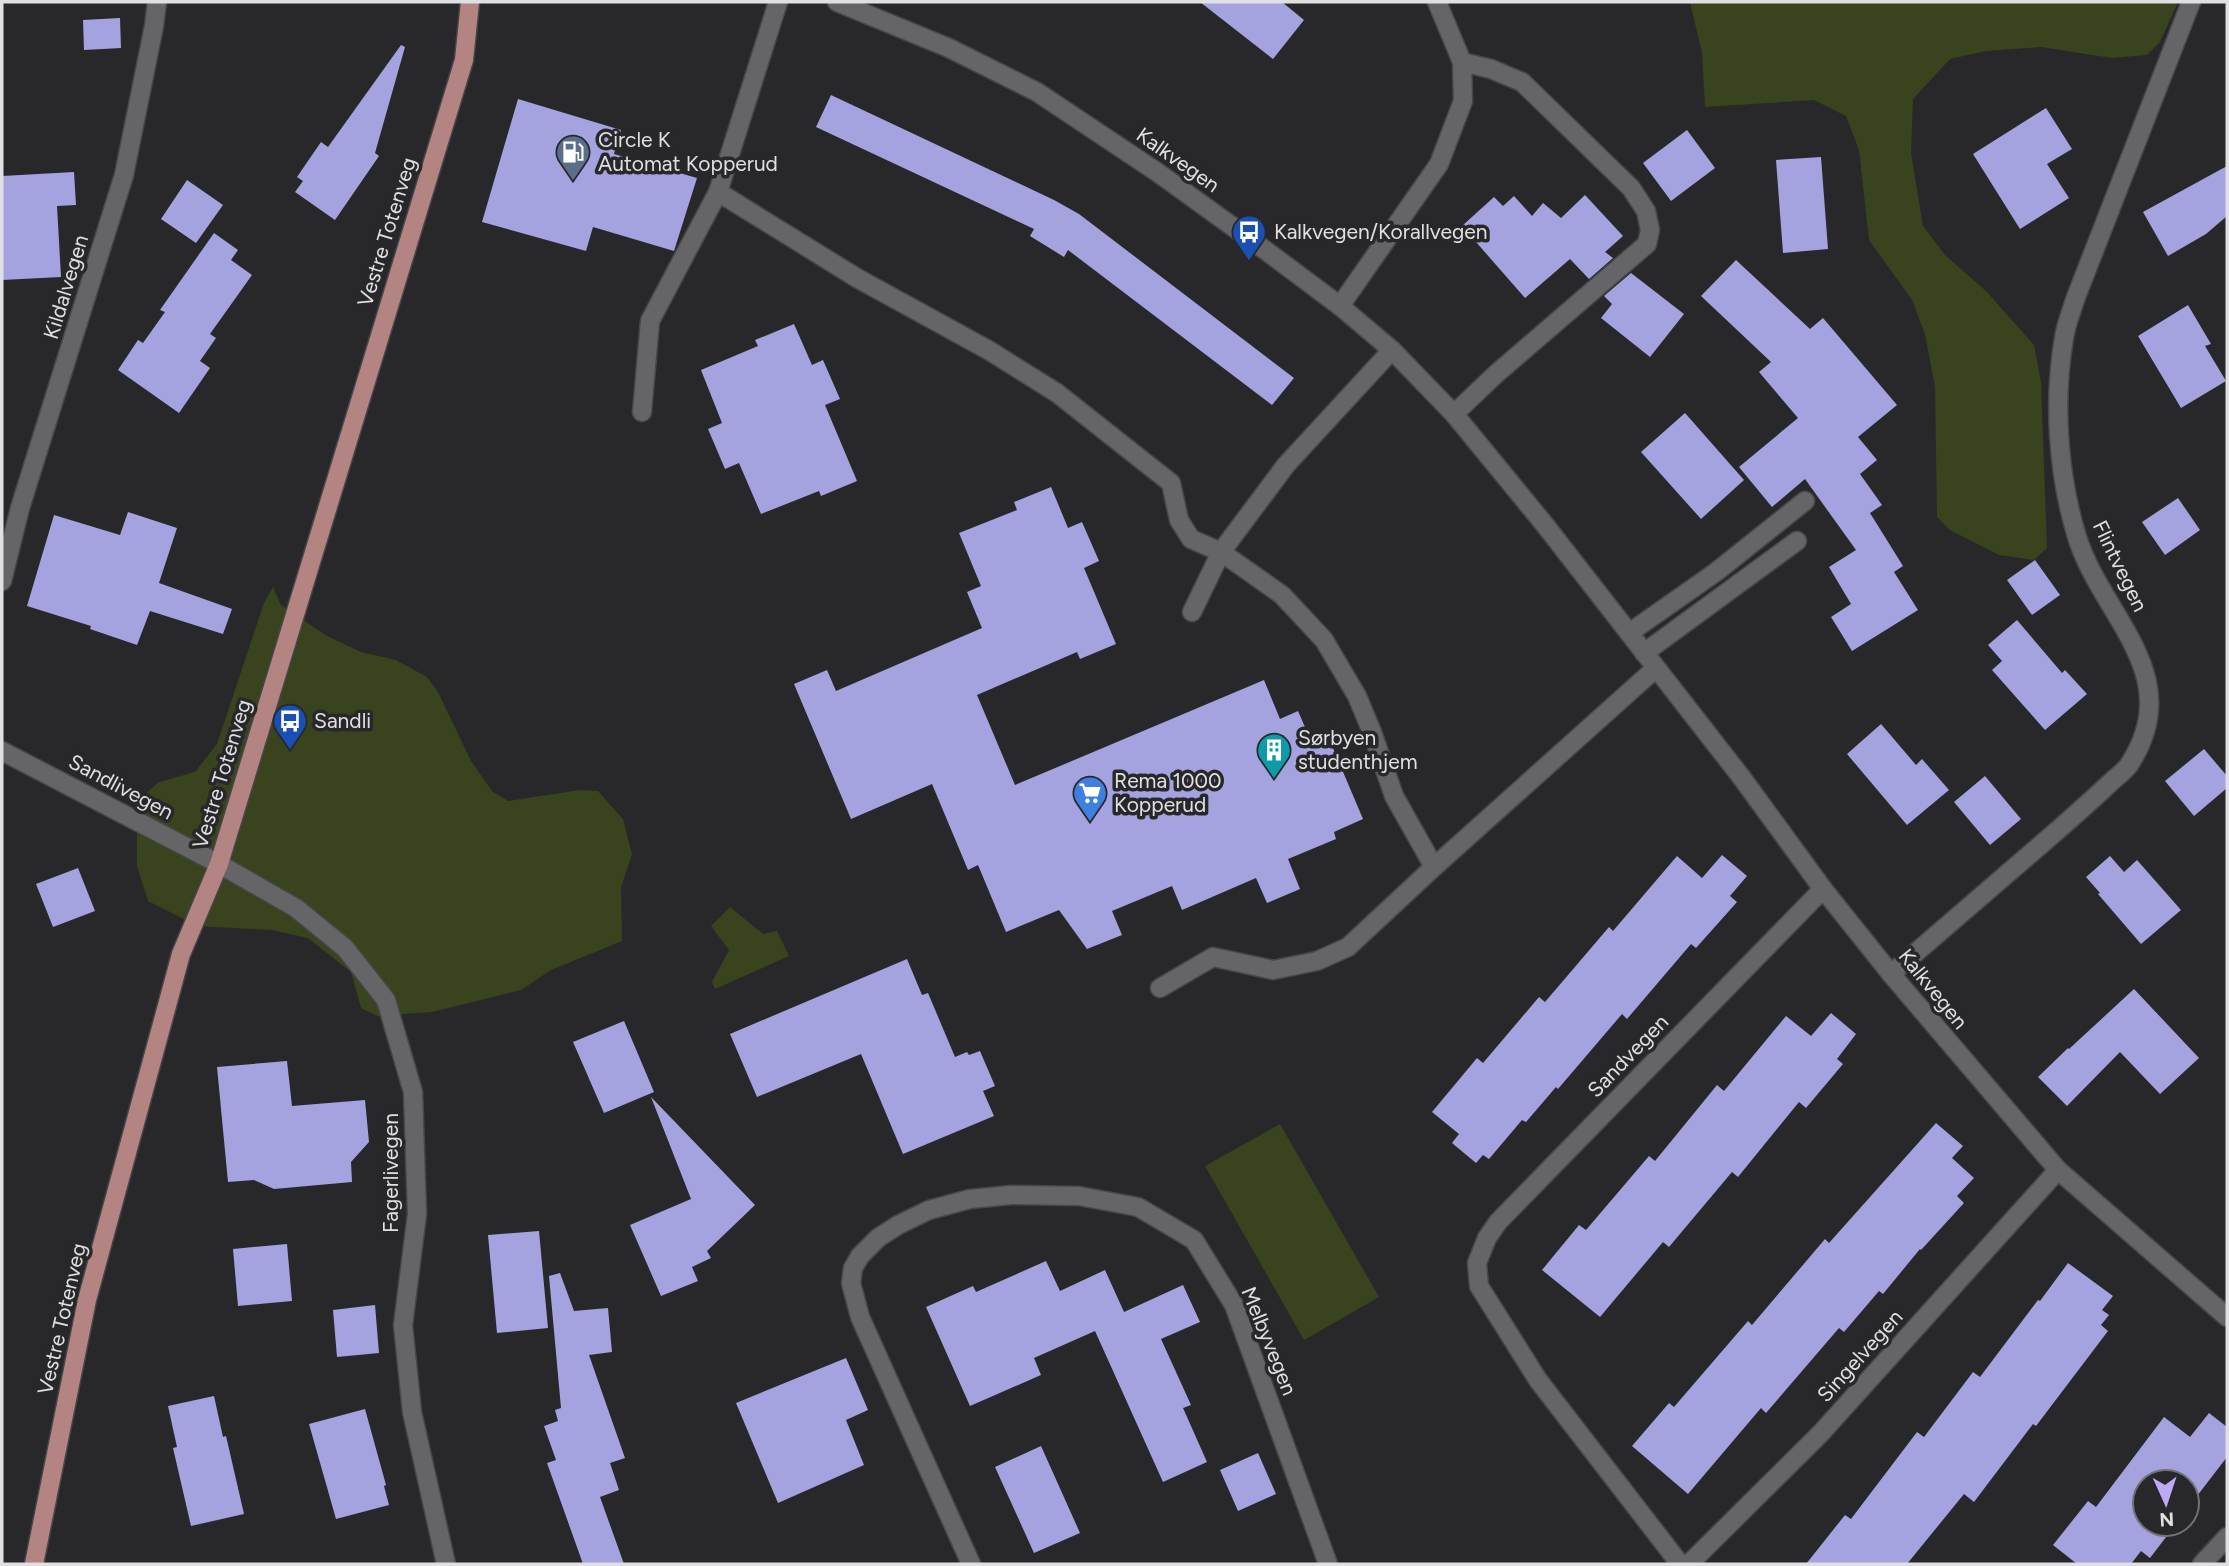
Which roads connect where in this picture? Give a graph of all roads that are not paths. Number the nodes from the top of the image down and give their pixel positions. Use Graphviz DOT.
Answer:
graph roads {
  1 [pos="157,2"];
  2 [pos="470,2"];
  3 [pos="778,2"];
  4 [pos="837,2"];
  5 [pos="1437,2"];
  6 [pos="2190,2"];
  7 [pos="1462,62"];
  8 [pos="718,192"];
  9 [pos="1340,306"];
  10 [pos="1392,350"];
  11 [pos="642,412"];
  12 [pos="1454,414"];
  13 [pos="1805,501"];
  14 [pos="1797,541"];
  15 [pos="1221,552"];
  16 [pos="2,581"];
  17 [pos="1192,612"];
  18 [pos="1629,632"];
  19 [pos="1644,653"];
  20 [pos="1656,668"];
  21 [pos="2,751"];
  22 [pos="219,864"];
  23 [pos="1434,866"];
  24 [pos="1823,889"];
  25 [pos="1891,974"];
  26 [pos="1160,988"];
  27 [pos="2058,1171"];
  28 [pos="2227,1317"];
  29 [pos="2227,1537"];
  30 [pos="34,1564"];
  31 [pos="446,1564"];
  32 [pos="971,1564"];
  33 [pos="1328,1564"];
  34 [pos="1680,1564"];
  35 [pos="1689,1564"];
  36 [pos="2202,1564"];
  1 -- 16 [label="street, Kildalvegen"];
  2 -- 22 [label="main road, Vestre Totenveg"];
  3 -- 8 [label="street"];
  4 -- 9 [label="street, Kalkvegen"];
  5 -- 7 [label="street"];
  6 -- 25 [label="street, Flintvegen"];
  7 -- 9 [label="street"];
  7 -- 12 [label="street"];
  8 -- 11 [label="street"];
  8 -- 15 [label="street"];
  9 -- 10 [label="street, Kalkvegen"];
  10 -- 12 [label="street, Kalkvegen"];
  10 -- 15 [label="street"];
  12 -- 18 [label="street, Kalkvegen"];
  13 -- 18 [label="street"];
  14 -- 19 [label="street"];
  15 -- 17 [label="street"];
  15 -- 23 [label="street"];
  18 -- 19 [label="street, Kalkvegen"];
  19 -- 20 [label="street, Kalkvegen"];
  20 -- 23 [label="street"];
  20 -- 24 [label="street, Kalkvegen"];
  21 -- 22 [label="street, Sandlivegen"];
  22 -- 30 [label="main road, Vestre Totenveg"];
  22 -- 31 [label="street, Fagerlivegen"];
  23 -- 26 [label="street"];
  24 -- 25 [label="street, Kalkvegen"];
  24 -- 34 [label="street, Sandvegen"];
  25 -- 27 [label="street, Kalkvegen"];
  27 -- 28 [label="street, Kalkvegen"];
  27 -- 35 [label="street, Singelvegen"];
  29 -- 36 [label="street"];
  32 -- 33 [label="street, Melbyvegen"];
}
